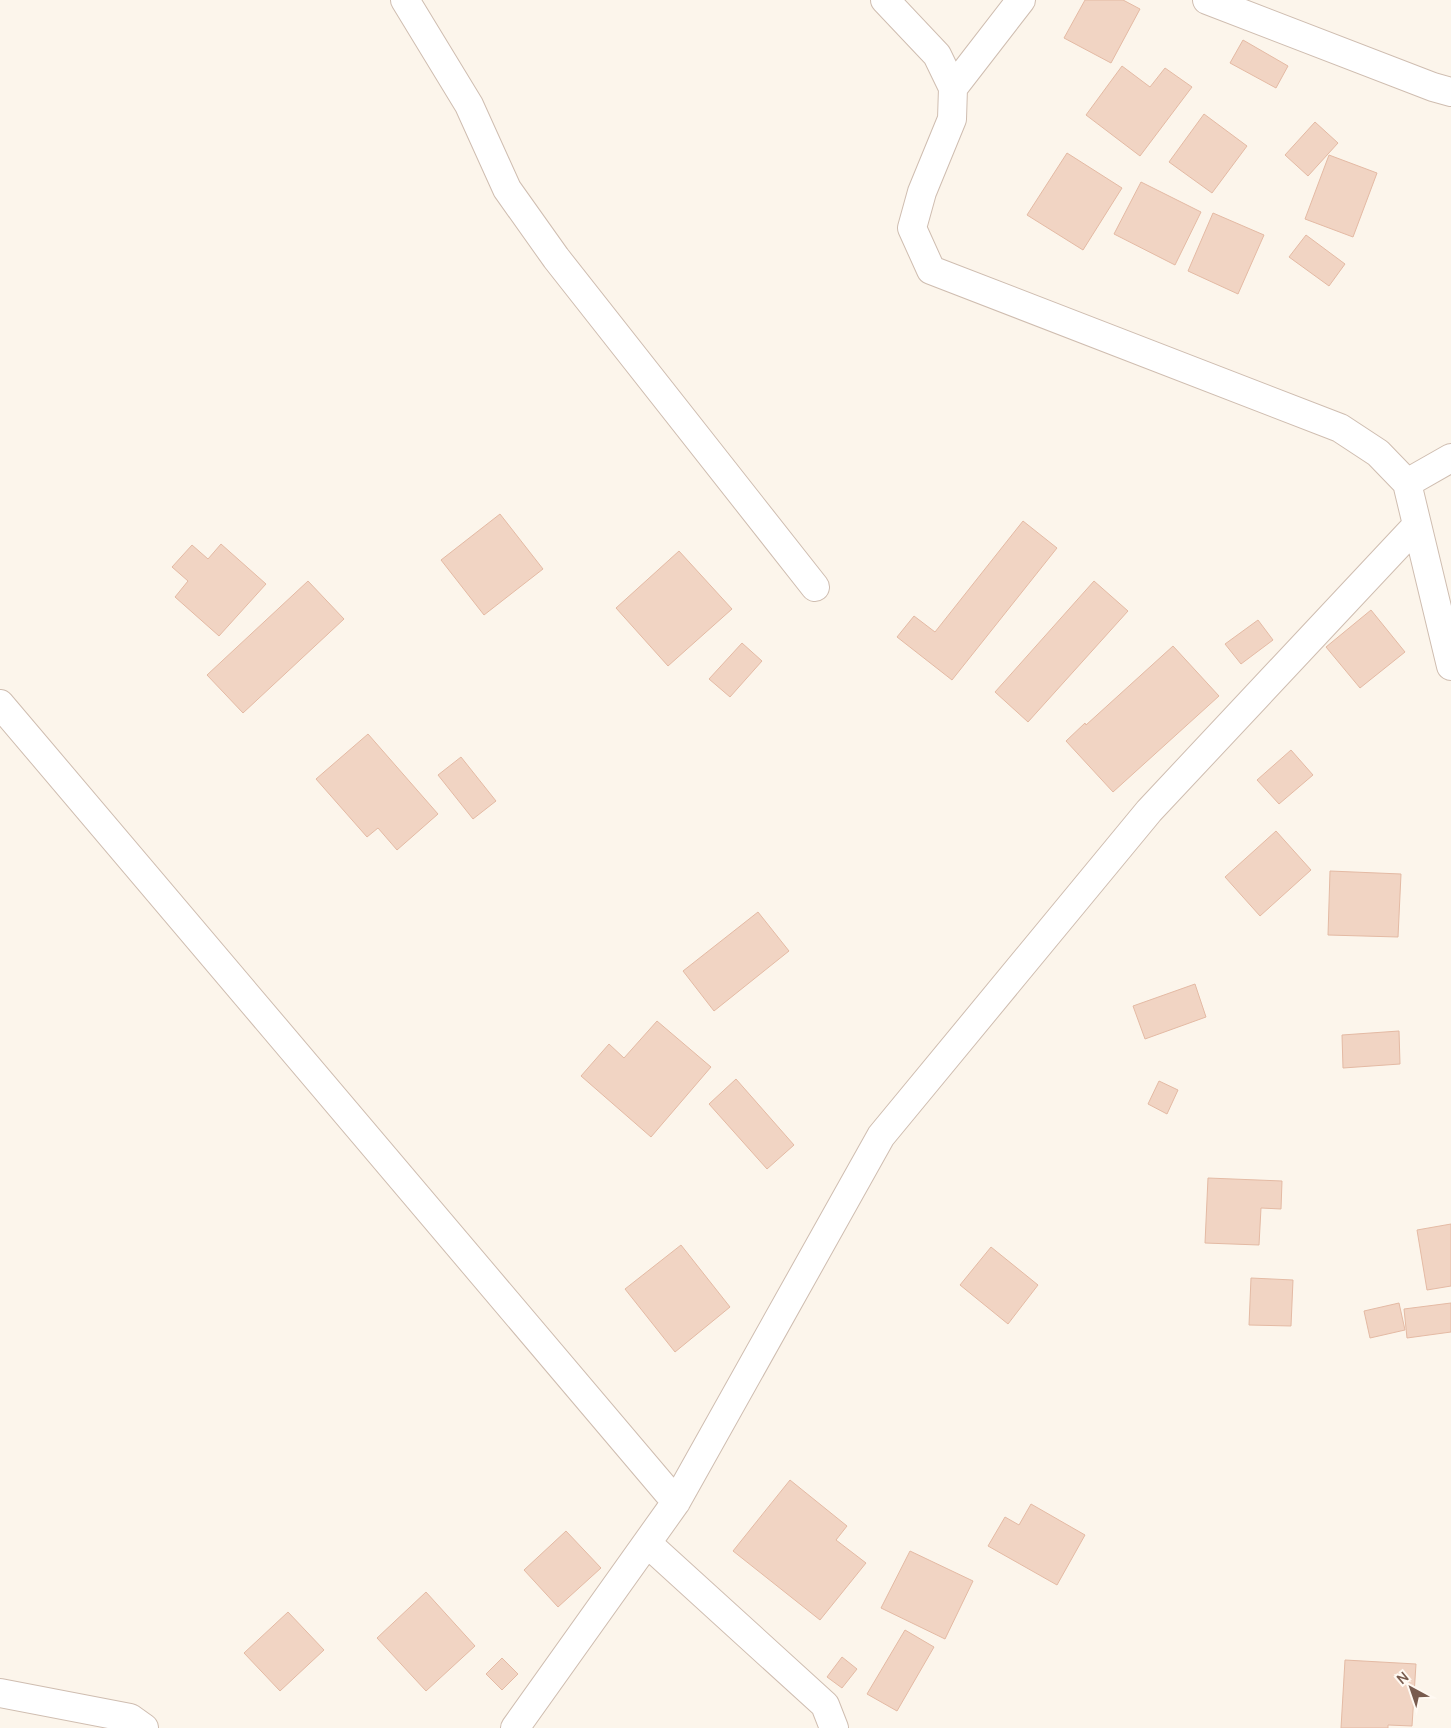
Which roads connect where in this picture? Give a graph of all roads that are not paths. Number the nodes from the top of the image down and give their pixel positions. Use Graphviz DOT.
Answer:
graph roads {
  1 [pos="405,0"];
  2 [pos="885,0"];
  3 [pos="1021,0"];
  4 [pos="1207,0"];
  5 [pos="953,88"];
  6 [pos="1451,92"];
  7 [pos="1451,458"];
  8 [pos="1407,483"];
  9 [pos="1417,525"];
  10 [pos="815,587"];
  11 [pos="1451,666"];
  12 [pos="0,704"];
  13 [pos="676,1502"];
  14 [pos="647,1543"];
  15 [pos="0,1693"];
  16 [pos="144,1728"];
  17 [pos="515,1728"];
  18 [pos="834,1728"];
  1 -- 10 [label="street"];
  2 -- 5 [label="street"];
  3 -- 5 [label="street"];
  4 -- 6 [label="street"];
  5 -- 8 [label="street"];
  7 -- 8 [label="street"];
  8 -- 9 [label="street"];
  9 -- 11 [label="street"];
  9 -- 13 [label="street"];
  12 -- 13 [label="street"];
  13 -- 14 [label="street"];
  14 -- 17 [label="street"];
  14 -- 18 [label="street"];
  15 -- 16 [label="street"];
}
